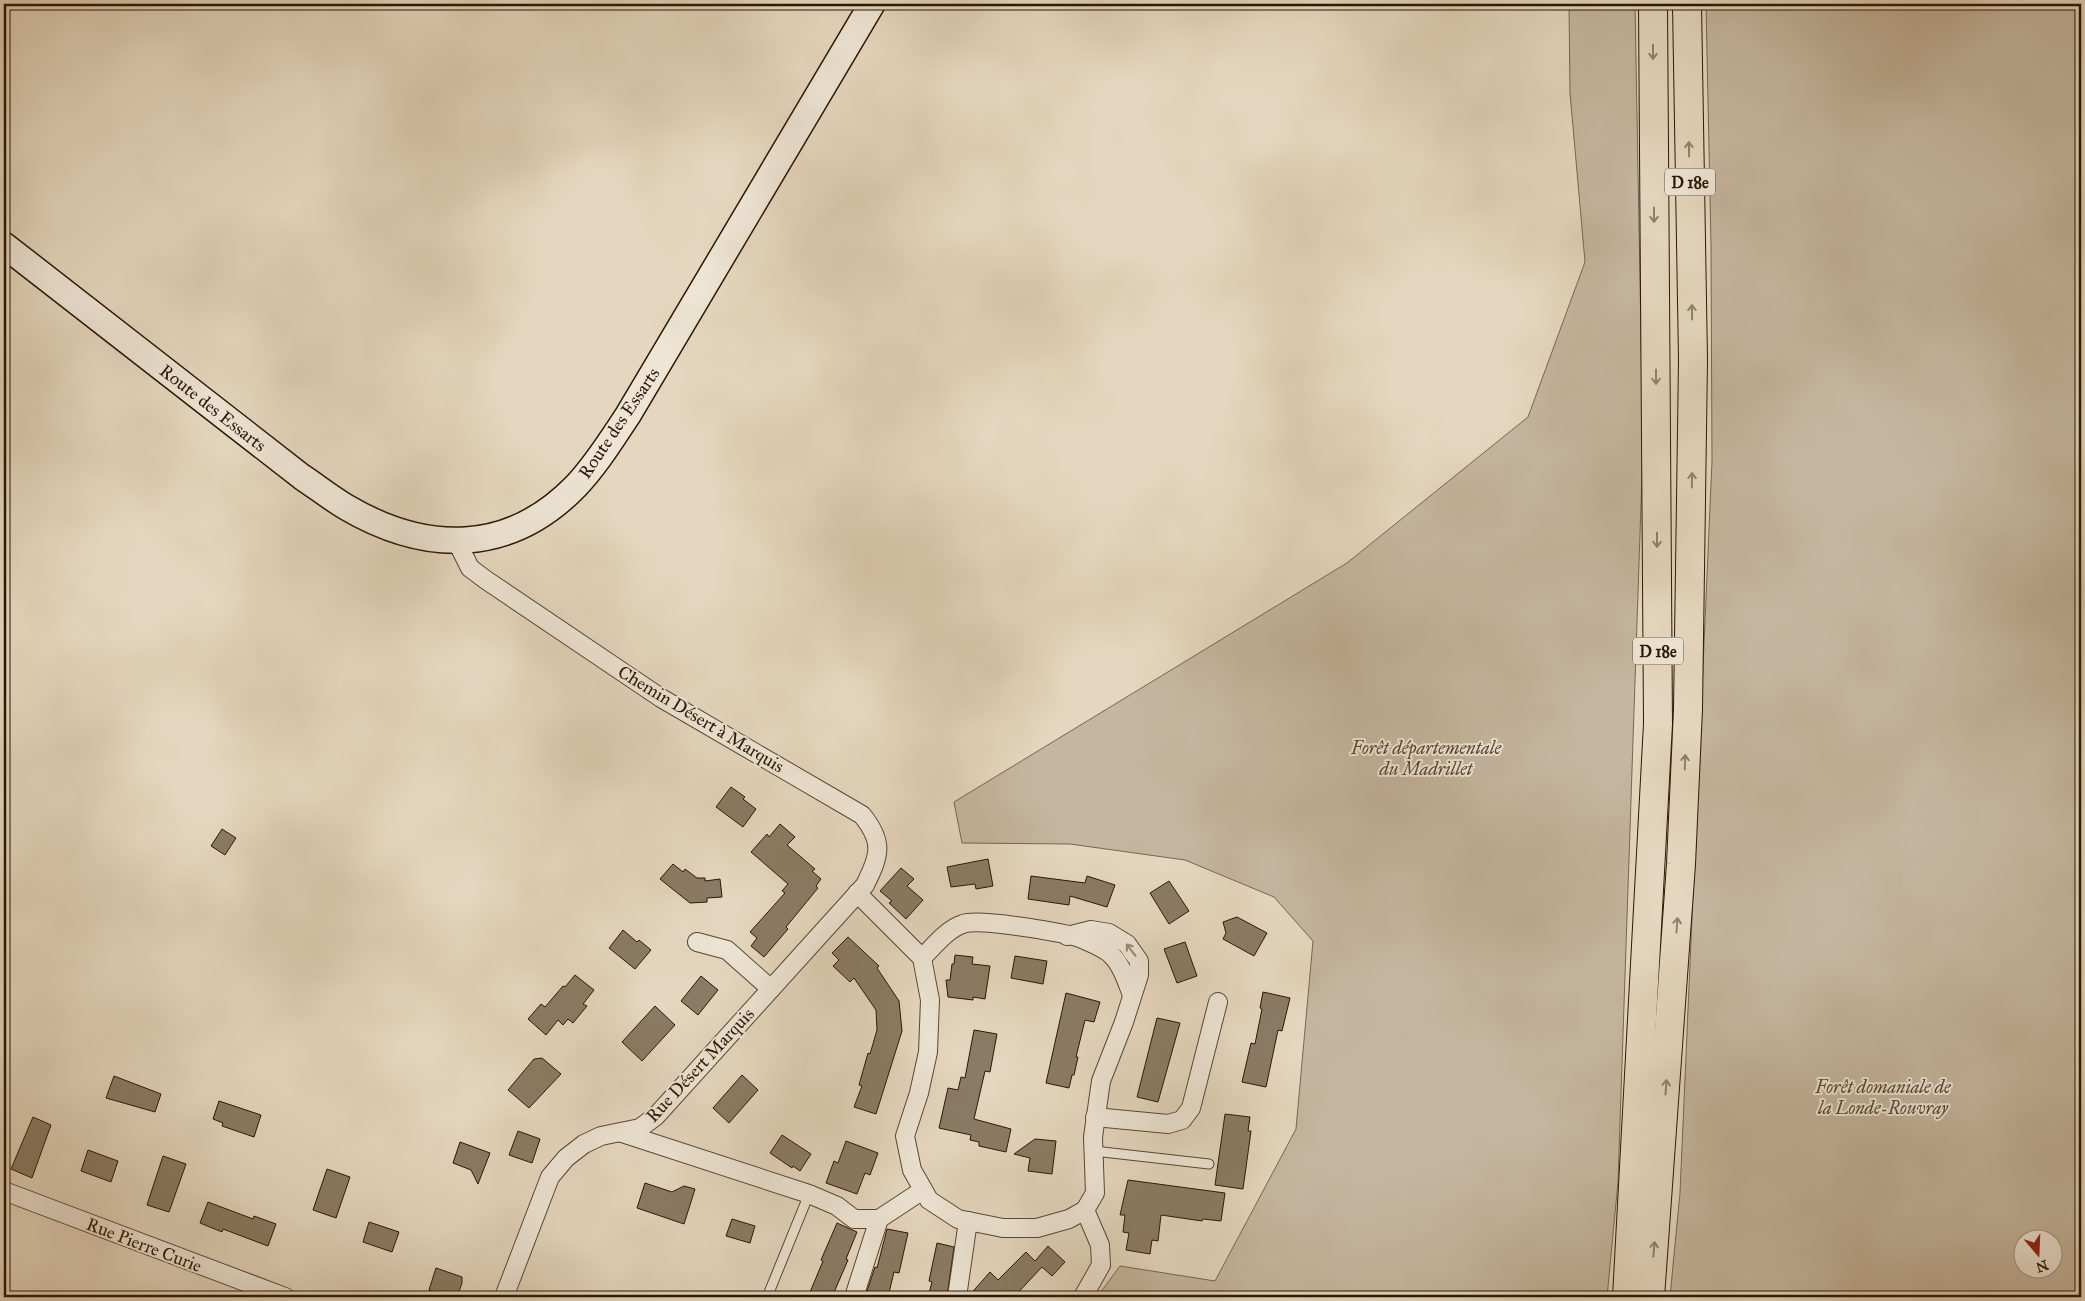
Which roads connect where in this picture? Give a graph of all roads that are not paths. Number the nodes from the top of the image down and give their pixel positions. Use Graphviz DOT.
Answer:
graph roads {
  1 [pos="872,4"];
  2 [pos="1653,4"];
  3 [pos="1686,4"];
  4 [pos="4,245"];
  5 [pos="456,540"];
  6 [pos="857,893"];
  7 [pos="697,942"];
  8 [pos="922,958"];
  9 [pos="771,988"];
  10 [pos="1218,1002"];
  11 [pos="1095,1118"];
  12 [pos="622,1133"];
  13 [pos="1094,1151"];
  14 [pos="1210,1164"];
  15 [pos="923,1190"];
  16 [pos="4,1191"];
  17 [pos="809,1194"];
  18 [pos="1085,1210"];
  19 [pos="879,1219"];
  20 [pos="968,1221"];
  21 [pos="768,1295"];
  22 [pos="285,1297"];
  23 [pos="504,1297"];
  24 [pos="854,1297"];
  25 [pos="957,1297"];
  26 [pos="1082,1297"];
  27 [pos="1627,1297"];
  28 [pos="1650,1297"];
  1 -- 5 [label="main road, Route des Essarts"];
  2 -- 27 [label="highway, D 18e, one-way"];
  28 -- 3 [label="highway, D 18e, one-way"];
  4 -- 5 [label="main road, Route des Essarts"];
  5 -- 6 [label="street, Chemin Désert à Marquis"];
  6 -- 8 [label="street"];
  6 -- 9 [label="street, Rue Désert Marquis"];
  7 -- 9 [label="street"];
  8 -- 11 [label="street"];
  8 -- 15 [label="street"];
  9 -- 12 [label="street, Rue Désert Marquis"];
  10 -- 11 [label="street"];
  11 -- 13 [label="street"];
  12 -- 17 [label="street"];
  12 -- 23 [label="street, Rue Désert Marquis"];
  13 -- 14 [label="lane"];
  13 -- 18 [label="street"];
  15 -- 19 [label="street"];
  15 -- 20 [label="street"];
  16 -- 22 [label="street, Rue Pierre Curie"];
  17 -- 19 [label="street"];
  17 -- 21 [label="lane"];
  18 -- 20 [label="street"];
  18 -- 26 [label="street"];
  19 -- 24 [label="street"];
  20 -- 25 [label="street"];
}
